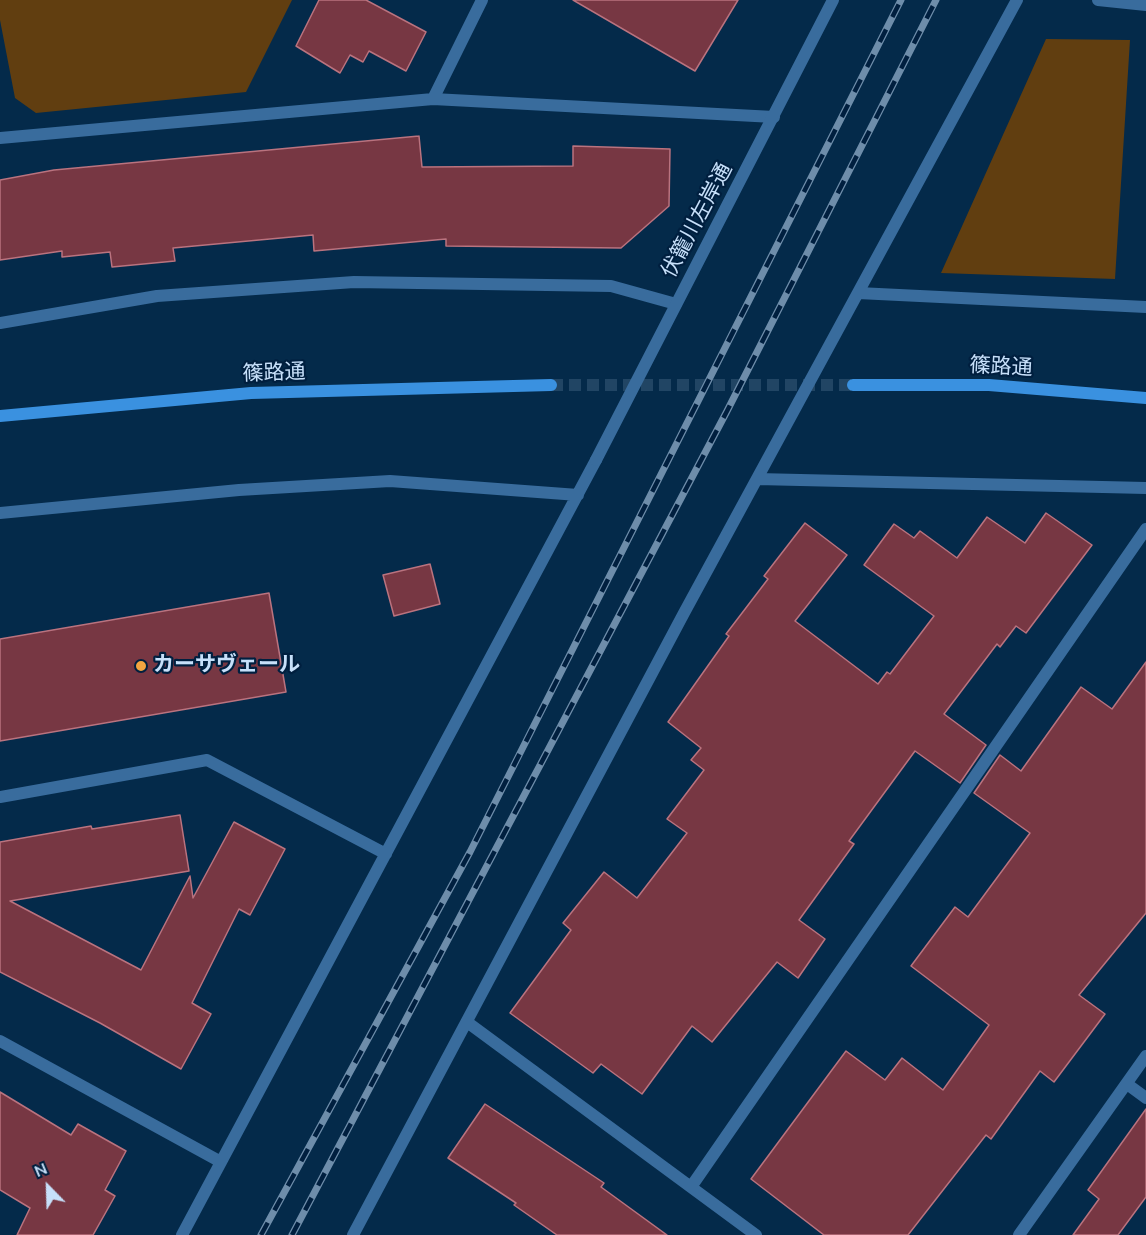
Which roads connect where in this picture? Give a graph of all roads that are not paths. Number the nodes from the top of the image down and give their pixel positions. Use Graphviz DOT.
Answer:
graph roads {
  1 [pos="482,0"];
  2 [pos="833,0"];
  3 [pos="1017,0"];
  4 [pos="1098,0"];
  5 [pos="1146,5"];
  6 [pos="433,99"];
  7 [pos="774,117"];
  8 [pos="0,138"];
  9 [pos="858,293"];
  10 [pos="676,304"];
  11 [pos="1146,307"];
  12 [pos="0,323"];
  13 [pos="551,385"];
  14 [pos="853,385"];
  15 [pos="1146,398"];
  16 [pos="0,416"];
  17 [pos="757,479"];
  18 [pos="1146,488"];
  19 [pos="578,495"];
  20 [pos="0,513"];
  21 [pos="1146,529"];
  22 [pos="0,797"];
  23 [pos="386,854"];
  24 [pos="467,1022"];
  25 [pos="0,1041"];
  26 [pos="1146,1056"];
  27 [pos="1127,1084"];
  28 [pos="1146,1098"];
  29 [pos="221,1162"];
  30 [pos="691,1187"];
  31 [pos="182,1235"];
  32 [pos="353,1235"];
  33 [pos="756,1235"];
  34 [pos="1019,1235"];
  1 -- 6 [label="street"];
  2 -- 7 [label="street, 伏籠川左岸通"];
  3 -- 9 [label="street"];
  4 -- 5 [label="street"];
  6 -- 7 [label="street"];
  6 -- 8 [label="street"];
  7 -- 10 [label="street, 伏籠川左岸通"];
  9 -- 11 [label="street"];
  9 -- 17 [label="street"];
  10 -- 12 [label="street"];
  10 -- 19 [label="street, 伏籠川左岸通"];
  13 -- 16 [label="main road, 篠路通"];
  14 -- 15 [label="main road, 篠路通"];
  17 -- 18 [label="street"];
  17 -- 24 [label="street"];
  19 -- 20 [label="street"];
  19 -- 23 [label="street, 伏籠川左岸通"];
  21 -- 30 [label="street"];
  22 -- 23 [label="street"];
  23 -- 29 [label="street, 伏籠川左岸通"];
  24 -- 30 [label="street"];
  24 -- 32 [label="street"];
  25 -- 29 [label="street"];
  26 -- 27 [label="street"];
  27 -- 28 [label="street"];
  27 -- 34 [label="street"];
  29 -- 31 [label="street, 伏籠川左岸通"];
  30 -- 33 [label="street"];
}
